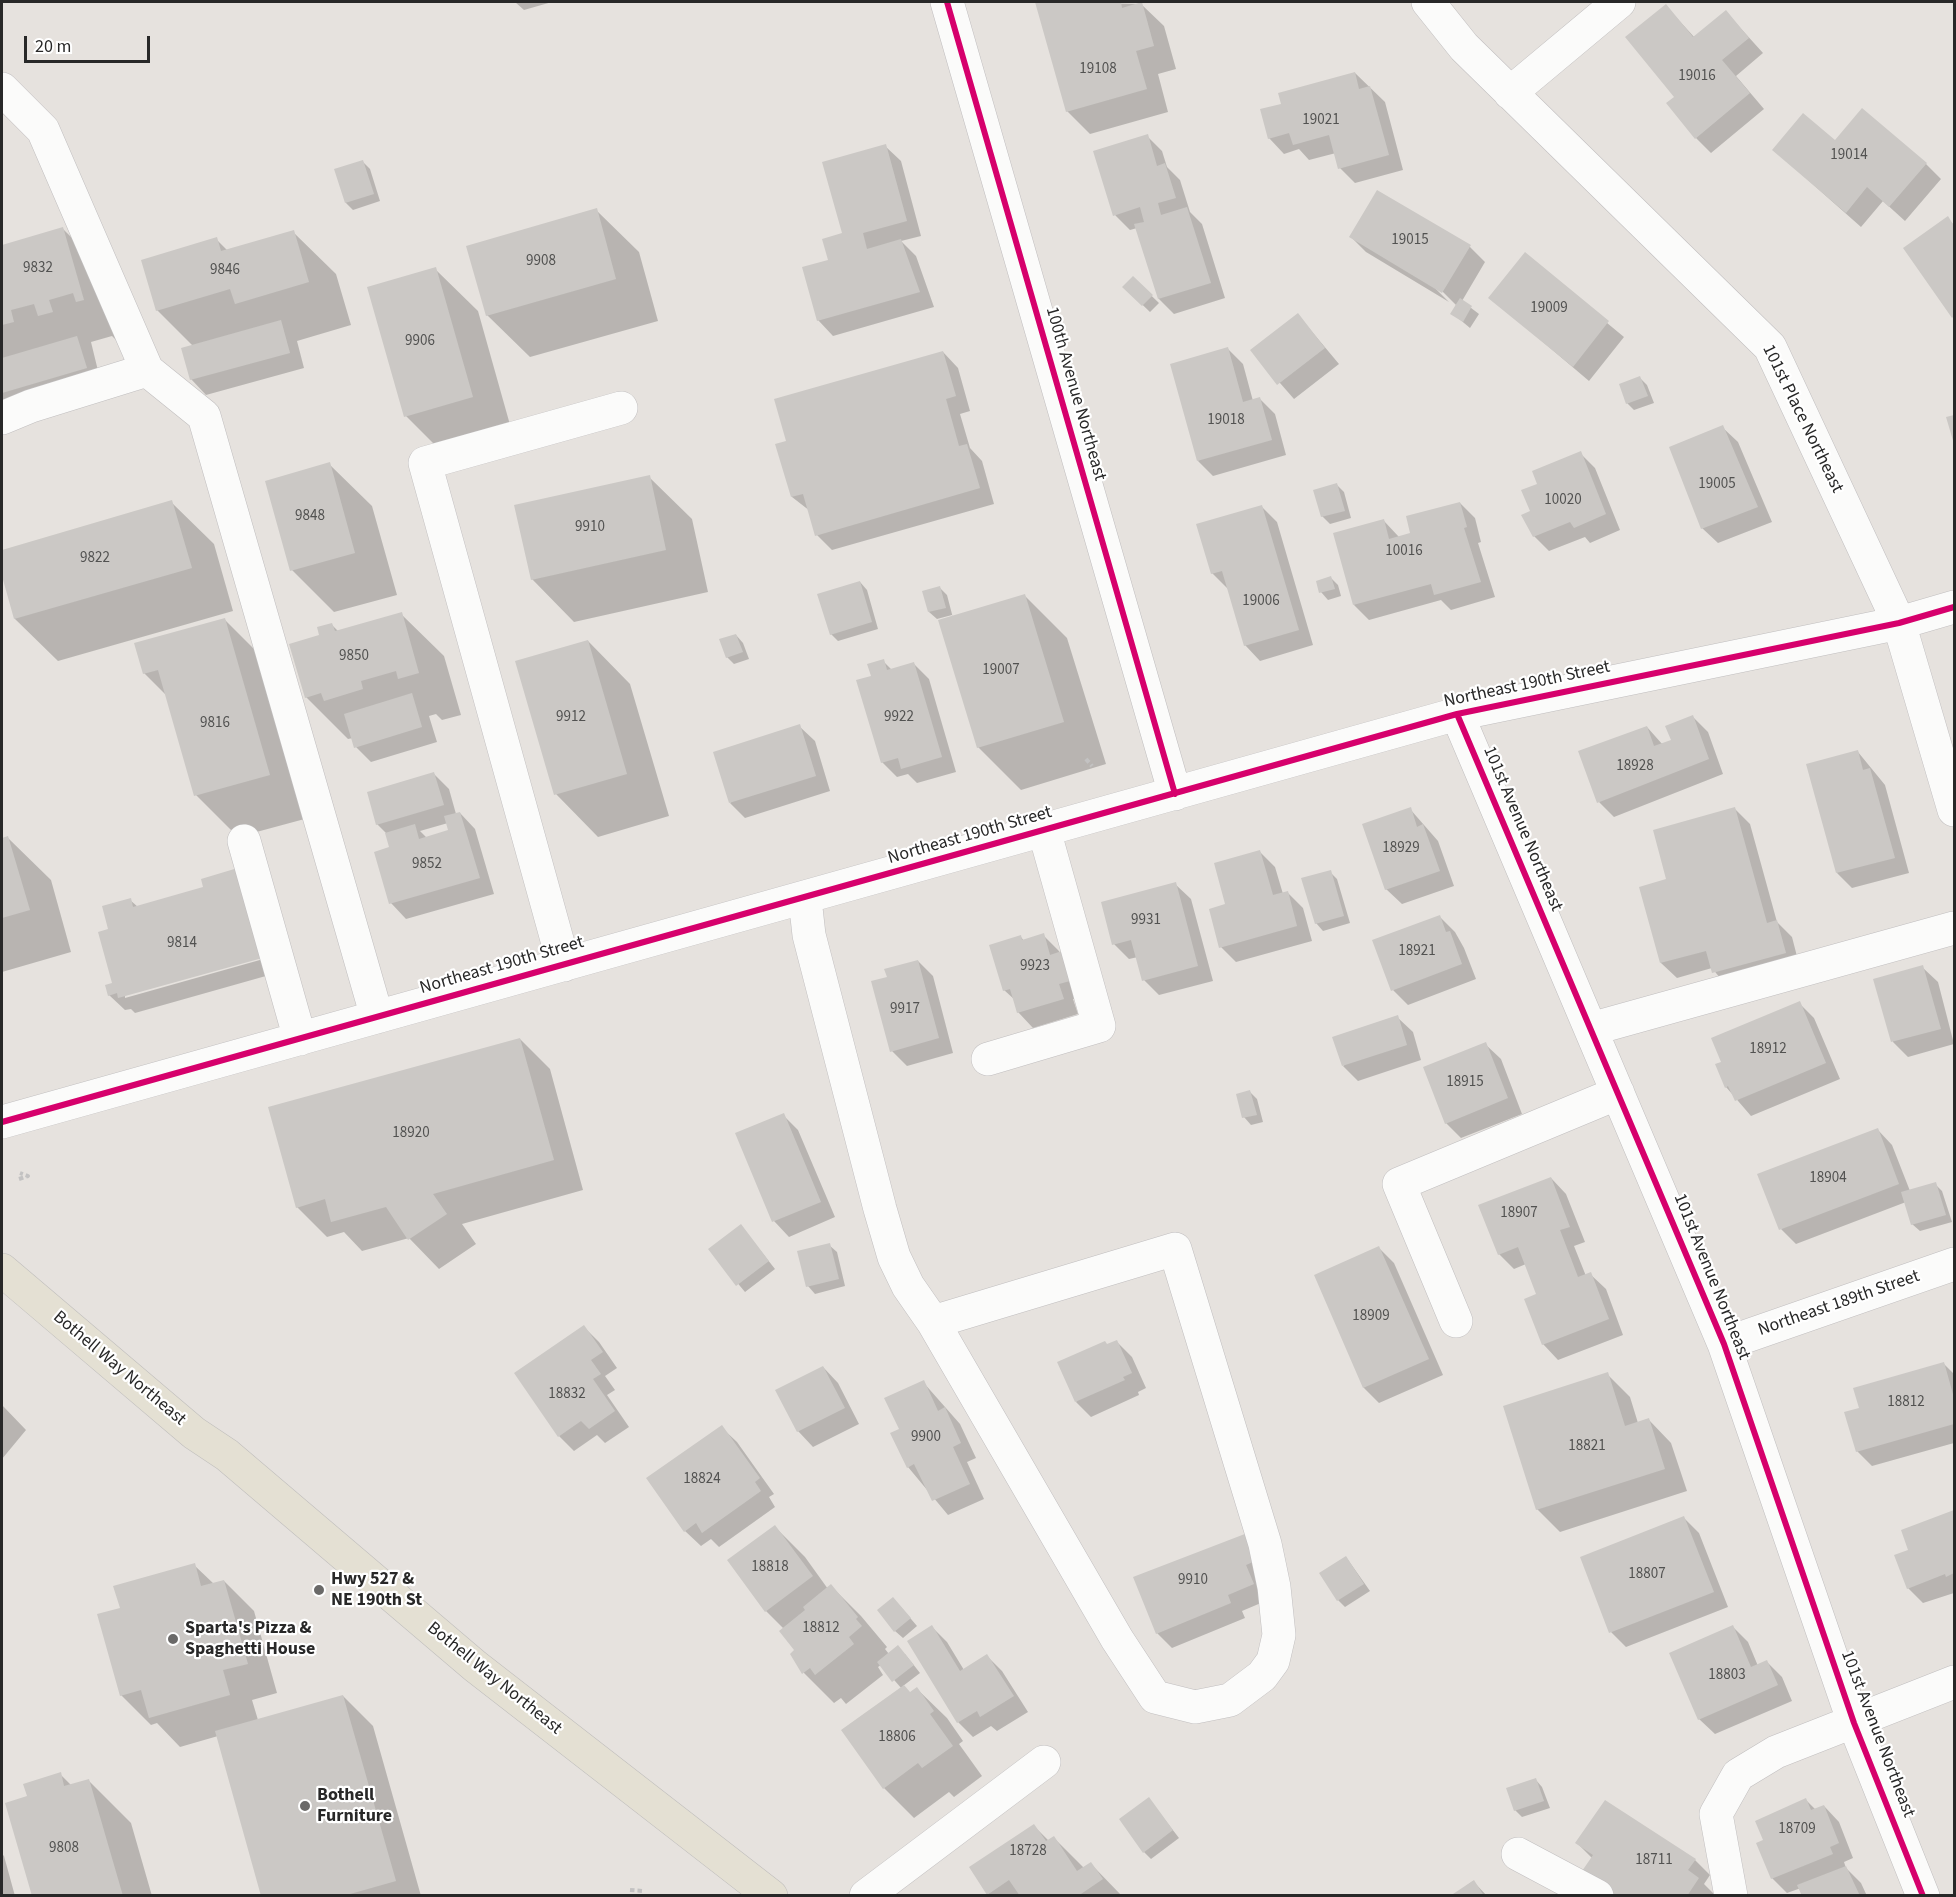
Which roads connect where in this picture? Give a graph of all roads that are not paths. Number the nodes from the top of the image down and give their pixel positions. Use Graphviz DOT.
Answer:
graph roads {
  1 [pos="947,2"];
  2 [pos="1428,2"];
  3 [pos="1619,2"];
  4 [pos="2,89"];
  5 [pos="1510,93"];
  6 [pos="147,370"];
  7 [pos="621,408"];
  8 [pos="2,418"];
  9 [pos="1954,607"];
  10 [pos="1899,623"];
  11 [pos="1457,714"];
  12 [pos="1175,794"];
  13 [pos="1954,810"];
  14 [pos="1044,830"];
  15 [pos="244,841"];
  16 [pos="806,899"];
  17 [pos="1954,928"];
  18 [pos="564,965"];
  19 [pos="377,1017"];
  20 [pos="1591,1029"];
  21 [pos="300,1039"];
  22 [pos="988,1059"];
  23 [pos="1618,1093"];
  24 [pos="2,1122"];
  25 [pos="1954,1264"];
  26 [pos="2,1270"];
  27 [pos="1456,1321"];
  28 [pos="933,1322"];
  29 [pos="1724,1344"];
  30 [pos="1954,1682"];
  31 [pos="1854,1723"];
  32 [pos="1044,1762"];
  33 [pos="1518,1854"];
  34 [pos="771,1896"];
  35 [pos="866,1896"];
  36 [pos="1597,1896"];
  37 [pos="1731,1896"];
  38 [pos="1923,1896"];
  1 -- 12 [label="street, 100th Avenue Northeast"];
  2 -- 5 [label="street, 101st Place Northeast"];
  3 -- 5 [label="street"];
  4 -- 6 [label="street"];
  5 -- 10 [label="street, 101st Place Northeast"];
  6 -- 8 [label="street"];
  6 -- 19 [label="street"];
  7 -- 18 [label="street"];
  9 -- 10 [label="street, Northeast 190th Street"];
  10 -- 11 [label="street, Northeast 190th Street"];
  10 -- 13 [label="street, 101st Place Northeast"];
  11 -- 12 [label="street, Northeast 190th Street"];
  11 -- 20 [label="street, 101st Avenue Northeast"];
  12 -- 14 [label="street, Northeast 190th Street"];
  14 -- 16 [label="street, Northeast 190th Street"];
  14 -- 22 [label="street"];
  15 -- 21 [label="street"];
  16 -- 18 [label="street, Northeast 190th Street"];
  16 -- 28 [label="street"];
  17 -- 20 [label="street"];
  18 -- 19 [label="street, Northeast 190th Street"];
  19 -- 21 [label="street, Northeast 190th Street"];
  20 -- 23 [label="street, 101st Avenue Northeast"];
  21 -- 24 [label="street, Northeast 190th Street"];
  23 -- 27 [label="street"];
  23 -- 29 [label="street, 101st Avenue Northeast"];
  25 -- 29 [label="street, Northeast 189th Street"];
  26 -- 34 [label="main road, Bothell Way Northeast"];
  28 -- 28 [label="street"];
  29 -- 31 [label="street, 101st Avenue Northeast"];
  30 -- 31 [label="street"];
  31 -- 37 [label="street"];
  31 -- 38 [label="street, 101st Avenue Northeast"];
  32 -- 35 [label="street"];
  33 -- 36 [label="street"];
}
